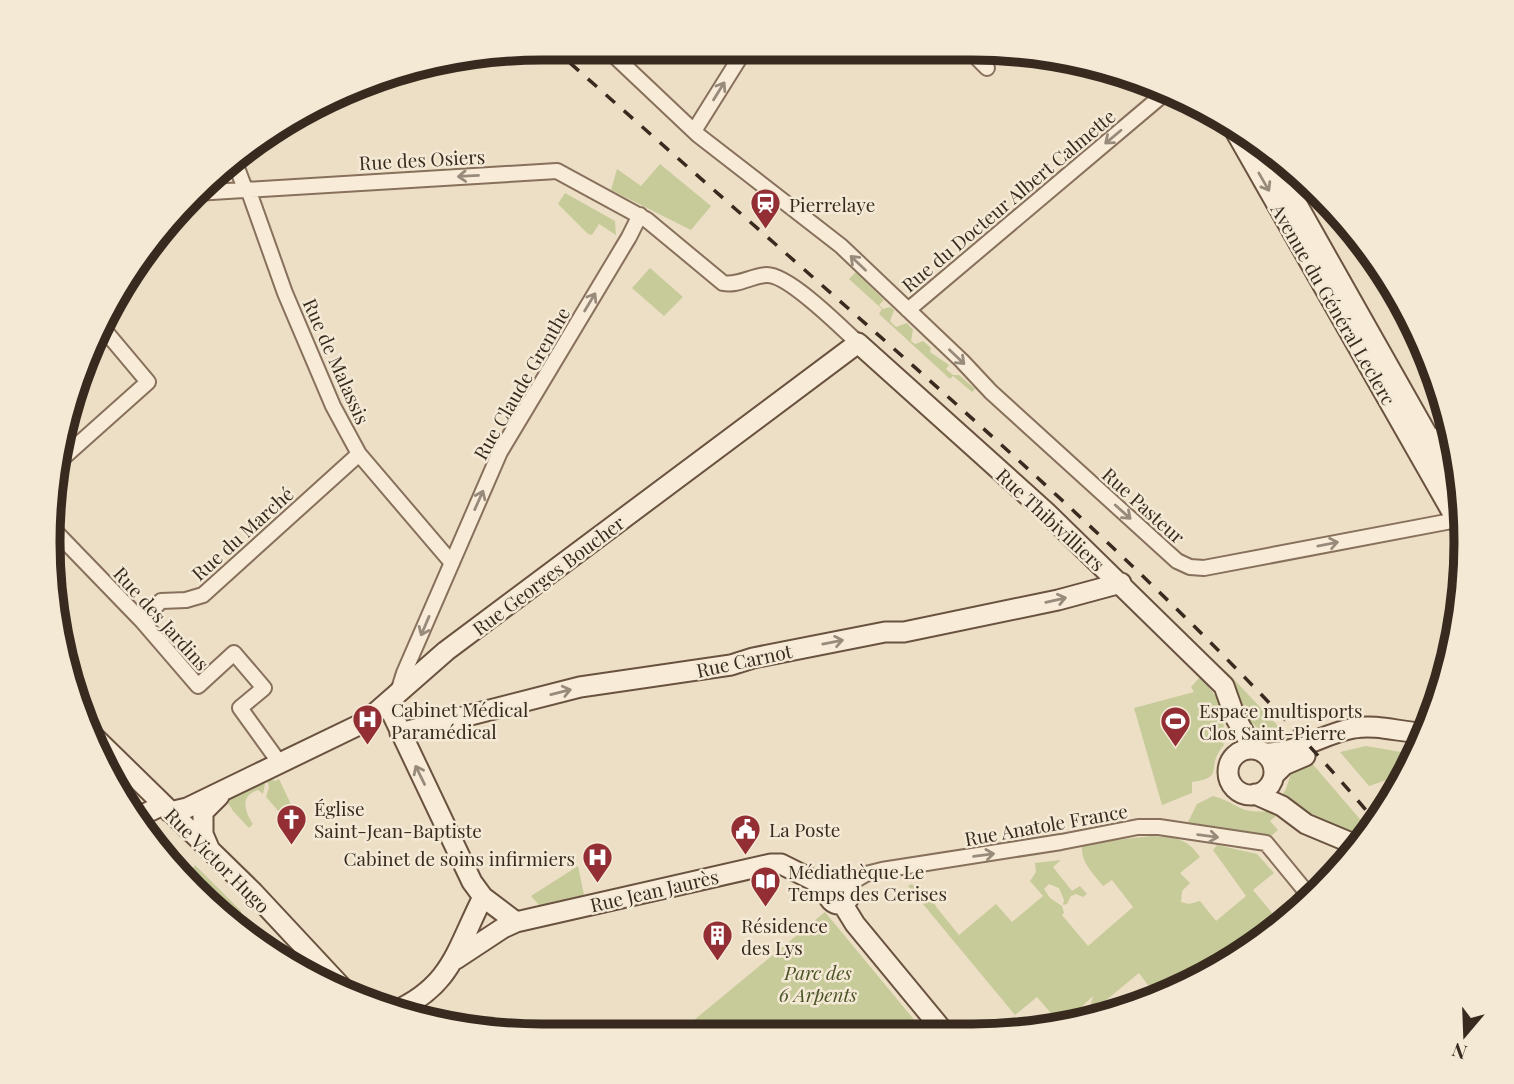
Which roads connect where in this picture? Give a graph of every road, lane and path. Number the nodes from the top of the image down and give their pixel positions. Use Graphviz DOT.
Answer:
graph roads {
  1 [pos="619,60"];
  2 [pos="738,60"];
  3 [pos="979,60"];
  4 [pos="987,68"];
  5 [pos="1160,97"];
  6 [pos="694,131"];
  7 [pos="1242,142"];
  8 [pos="1275,167"];
  9 [pos="237,168"];
  10 [pos="246,189"];
  11 [pos="211,192"];
  12 [pos="640,215"];
  13 [pos="908,310"];
  14 [pos="107,333"];
  15 [pos="858,343"];
  16 [pos="1441,431"];
  17 [pos="1419,441"];
  18 [pos="68,453"];
  19 [pos="359,454"];
  20 [pos="1450,481"];
  21 [pos="1453,505"];
  22 [pos="1453,524"];
  23 [pos="60,537"];
  24 [pos="452,563"];
  25 [pos="1121,583"];
  26 [pos="142,621"];
  27 [pos="393,698"];
  28 [pos="1231,705"];
  29 [pos="1416,732"];
  30 [pos="400,733"];
  31 [pos="1410,744"];
  32 [pos="106,749"];
  33 [pos="1260,751"];
  34 [pos="1232,759"];
  35 [pos="279,762"];
  36 [pos="1273,777"];
  37 [pos="228,788"];
  38 [pos="1255,794"];
  39 [pos="1282,806"];
  40 [pos="166,809"];
  41 [pos="145,815"];
  42 [pos="1350,842"];
  43 [pos="209,848"];
  44 [pos="1305,891"];
  45 [pos="839,892"];
  46 [pos="482,897"];
  47 [pos="516,922"];
  48 [pos="456,959"];
  49 [pos="331,976"];
  50 [pos="408,1005"];
  51 [pos="938,1024"];
  1 -- 6 [label="street"];
  6 -- 2 [label="street, one-way"];
  3 -- 4 [label="street"];
  5 -- 13 [label="street, Rue du Docteur Albert Calmette, one-way"];
  13 -- 6 [label="street, one-way"];
  7 -- 17 [label="street, Avenue du Général Leclerc, one-way"];
  8 -- 17 [label="street, Avenue du Général Leclerc"];
  9 -- 10 [label="street, Rue de Malassis"];
  10 -- 11 [label="street, Rue des Osiers"];
  12 -- 10 [label="street, Rue des Osiers, one-way"];
  10 -- 19 [label="street, Rue de Malassis"];
  12 -- 15 [label="street, Rue des Osiers"];
  24 -- 12 [label="street, Rue Claude Grenthe, one-way"];
  13 -- 22 [label="street, Rue Pasteur, one-way"];
  14 -- 18 [label="street"];
  15 -- 25 [label="street, Rue Thibivilliers"];
  15 -- 27 [label="street, Rue Georges Boucher"];
  16 -- 17 [label="street"];
  17 -- 20 [label="street, Avenue du Général Leclerc"];
  17 -- 21 [label="street, Avenue du Général Leclerc"];
  19 -- 24 [label="street, Rue de Malassis"];
  19 -- 26 [label="street, Rue du Marché"];
  23 -- 26 [label="street, Rue des Jardins"];
  24 -- 27 [label="street, Rue Claude Grenthe, one-way"];
  25 -- 28 [label="street, Rue Thibivilliers"];
  30 -- 25 [label="street, Rue Carnot, one-way"];
  26 -- 35 [label="street, Rue des Jardins"];
  27 -- 30 [label="street"];
  27 -- 35 [label="street, Rue Georges Boucher"];
  28 -- 33 [label="street, Rue Thibivilliers"];
  28 -- 34 [label="street, Rue Thibivilliers"];
  29 -- 33 [label="street"];
  46 -- 30 [label="street, one-way"];
  31 -- 36 [label="street"];
  32 -- 40 [label="street, Rue Victor Hugo"];
  33 -- 34 [label="street"];
  33 -- 36 [label="street"];
  34 -- 38 [label="street"];
  35 -- 37 [label="street, Rue Georges Boucher"];
  36 -- 38 [label="street"];
  36 -- 39 [label="street"];
  37 -- 40 [label="street, Rue Georges Boucher"];
  37 -- 43 [label="street, Rue Georges Boucher"];
  38 -- 39 [label="street"];
  39 -- 42 [label="street"];
  40 -- 41 [label="street, Rue Georges Boucher"];
  40 -- 43 [label="street, Rue Victor Hugo"];
  43 -- 49 [label="street, Rue Victor Hugo"];
  45 -- 44 [label="street, Rue Anatole France, one-way"];
  45 -- 47 [label="street, Rue Jean Jaurès"];
  45 -- 51 [label="street"];
  46 -- 47 [label="street"];
  46 -- 48 [label="street"];
  47 -- 48 [label="street, Rue Jean Jaurès"];
  48 -- 50 [label="street"];
}
